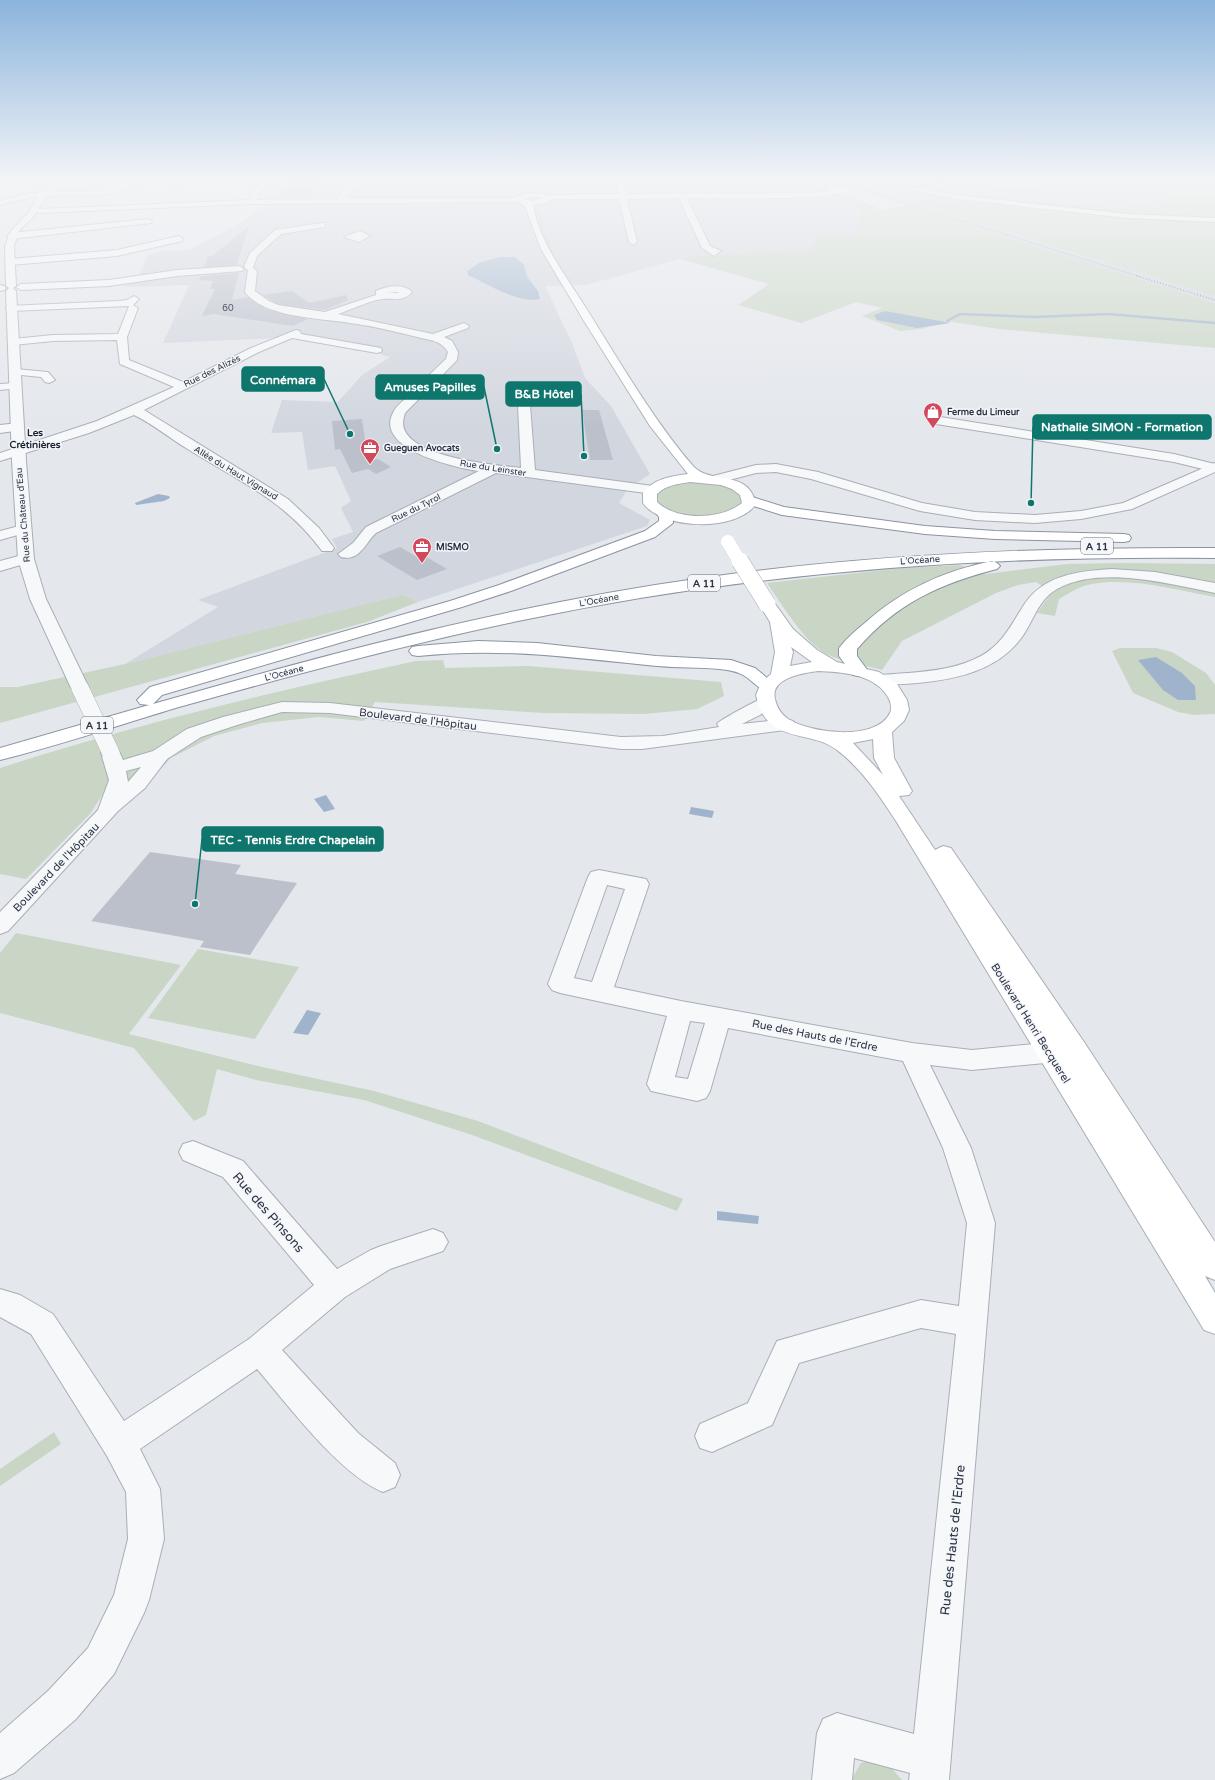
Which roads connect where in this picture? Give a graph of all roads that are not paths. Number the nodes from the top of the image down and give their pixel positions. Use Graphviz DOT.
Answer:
graph roads {
  1 [pos="22,261"];
  2 [pos="252,261"];
  3 [pos="553,261"];
  4 [pos="560,261"];
  5 [pos="10,262"];
  6 [pos="250,269"];
  7 [pos="565,279"];
  8 [pos="6,288"];
  9 [pos="382,296"];
  10 [pos="11,308"];
  11 [pos="327,316"];
  12 [pos="313,324"];
  13 [pos="464,326"];
  14 [pos="122,337"];
  15 [pos="434,338"];
  16 [pos="13,343"];
  17 [pos="0,346"];
  18 [pos="377,350"];
  19 [pos="15,372"];
  20 [pos="49,380"];
  21 [pos="15,386"];
  22 [pos="182,386"];
  23 [pos="0,387"];
  24 [pos="524,405"];
  25 [pos="134,410"];
  26 [pos="940,421"];
  27 [pos="656,426"];
  28 [pos="18,427"];
  29 [pos="0,429"];
  30 [pos="18,451"];
  31 [pos="0,457"];
  32 [pos="1214,468"];
  33 [pos="493,469"];
  34 [pos="794,471"];
  35 [pos="669,472"];
  36 [pos="528,473"];
  37 [pos="709,479"];
  38 [pos="738,487"];
  39 [pos="653,490"];
  40 [pos="749,500"];
  41 [pos="663,513"];
  42 [pos="728,517"];
  43 [pos="693,520"];
  44 [pos="23,529"];
  45 [pos="0,536"];
  46 [pos="728,542"];
  47 [pos="1215,542"];
  48 [pos="1215,546"];
  49 [pos="327,548"];
  50 [pos="1172,553"];
  51 [pos="1215,553"];
  52 [pos="346,554"];
  53 [pos="26,559"];
  54 [pos="0,566"];
  55 [pos="1215,588"];
  56 [pos="778,623"];
  57 [pos="834,666"];
  58 [pos="859,671"];
  59 [pos="881,680"];
  60 [pos="246,684"];
  61 [pos="771,688"];
  62 [pos="146,700"];
  63 [pos="786,725"];
  64 [pos="882,730"];
  65 [pos="834,738"];
  66 [pos="686,739"];
  67 [pos="0,742"];
  68 [pos="0,754"];
  69 [pos="155,763"];
  70 [pos="115,766"];
  71 [pos="110,807"];
  72 [pos="0,926"];
  73 [pos="600,993"];
  74 [pos="681,1010"];
  75 [pos="718,1016"];
  76 [pos="1063,1051"];
  77 [pos="912,1053"];
  78 [pos="193,1152"];
  79 [pos="433,1242"];
  80 [pos="1215,1267"];
  81 [pos="334,1287"];
  82 [pos="0,1303"];
  83 [pos="1215,1320"];
  84 [pos="974,1322"];
  85 [pos="260,1349"];
  86 [pos="712,1436"];
  87 [pos="119,1444"];
  88 [pos="383,1475"];
  89 [pos="0,1759"];
  90 [pos="930,1770"];
  91 [pos="832,1780"];
  1 -- 5 [label="street"];
  2 -- 6 [label="street, Rue du Leinster"];
  3 -- 7 [label="main road"];
  4 -- 7 [label="main road"];
  5 -- 8 [label="street, Rue du Château d'Eau"];
  6 -- 8 [label="street"];
  6 -- 11 [label="street, Rue du Leinster"];
  7 -- 27 [label="main road"];
  8 -- 10 [label="street, Rue du Château d'Eau"];
  9 -- 11 [label="street, Rue du Leinster"];
  10 -- 14 [label="street"];
  10 -- 16 [label="street, Rue du Château d'Eau"];
  11 -- 12 [label="street"];
  11 -- 15 [label="street, Rue du Leinster"];
  13 -- 15 [label="street"];
  14 -- 16 [label="street"];
  14 -- 22 [label="street"];
  15 -- 33 [label="street, Rue du Leinster"];
  16 -- 17 [label="street"];
  16 -- 19 [label="street, Rue du Château d'Eau"];
  18 -- 22 [label="street, Rue des Alizés"];
  19 -- 20 [label="street"];
  19 -- 21 [label="street, Rue du Château d'Eau"];
  21 -- 23 [label="street"];
  21 -- 28 [label="street, Rue du Château d'Eau"];
  22 -- 25 [label="street, Rue des Alizés"];
  24 -- 36 [label="street"];
  25 -- 30 [label="street, Rue des Alizés"];
  25 -- 49 [label="street, Allée du Haut Vignaud"];
  26 -- 32 [label="street"];
  27 -- 35 [label="main road"];
  27 -- 37 [label="main road"];
  28 -- 29 [label="street"];
  28 -- 30 [label="street, Rue du Château d'Eau"];
  30 -- 31 [label="street, Rue des Alizés"];
  30 -- 44 [label="street, Rue du Château d'Eau"];
  32 -- 34 [label="street"];
  33 -- 36 [label="street, Rue du Leinster"];
  33 -- 52 [label="street, Rue du Tyrol"];
  34 -- 37 [label="street"];
  34 -- 38 [label="street"];
  35 -- 37 [label="main road"];
  35 -- 39 [label="main road"];
  36 -- 39 [label="street, Rue du Leinster"];
  37 -- 38 [label="main road"];
  38 -- 40 [label="main road"];
  39 -- 41 [label="main road"];
  40 -- 42 [label="main road"];
  40 -- 47 [label="main road"];
  41 -- 43 [label="main road"];
  41 -- 62 [label="main road"];
  42 -- 43 [label="main road"];
  42 -- 46 [label="main road"];
  43 -- 46 [label="main road"];
  44 -- 45 [label="street"];
  44 -- 53 [label="street, Rue du Château d'Eau"];
  46 -- 56 [label="main road, bridge"];
  48 -- 62 [label="main road, L’Océane / A 11"];
  50 -- 51 [label="main road, L’Océane / A 11"];
  50 -- 58 [label="main road"];
  50 -- 60 [label="main road, L’Océane / A 11"];
  53 -- 54 [label="street"];
  53 -- 70 [label="street, Rue du Château d'Eau, bridge"];
  55 -- 59 [label="street"];
  56 -- 57 [label="main road"];
  56 -- 61 [label="main road"];
  57 -- 58 [label="main road"];
  57 -- 61 [label="main road"];
  58 -- 59 [label="main road"];
  59 -- 64 [label="main road"];
  60 -- 61 [label="main road"];
  60 -- 68 [label="main road, L’Océane / A 11"];
  61 -- 63 [label="main road"];
  61 -- 66 [label="street, Boulevard de l'Hôpitau"];
  62 -- 67 [label="main road, L’Océane / A 11"];
  63 -- 65 [label="main road"];
  63 -- 66 [label="street, Boulevard de l'Hôpitau"];
  64 -- 65 [label="main road"];
  64 -- 76 [label="main road, Boulevard Henri Becquerel"];
  65 -- 76 [label="main road, Boulevard Henri Becquerel"];
  66 -- 69 [label="street, Boulevard de l'Hôpitau"];
  69 -- 70 [label="street"];
  69 -- 71 [label="street, Boulevard de l'Hôpitau"];
  70 -- 71 [label="street, Boulevard de l'Hôpitau"];
  71 -- 72 [label="street, Boulevard de l'Hôpitau"];
  73 -- 73 [label="street, Rue des Hauts de l'Erdre"];
  73 -- 74 [label="street, Rue des Hauts de l'Erdre"];
  74 -- 75 [label="street, Rue des Hauts de l'Erdre"];
  74 -- 75 [label="street"];
  75 -- 77 [label="street, Rue des Hauts de l'Erdre"];
  76 -- 77 [label="street, Rue des Hauts de l'Erdre"];
  76 -- 80 [label="main road, Boulevard Henri Becquerel"];
  76 -- 83 [label="main road, Boulevard Henri Becquerel"];
  77 -- 84 [label="street, Rue des Hauts de l'Erdre"];
  78 -- 81 [label="street, Rue des Pinsons"];
  79 -- 81 [label="street"];
  81 -- 85 [label="street"];
  82 -- 87 [label="street"];
  84 -- 86 [label="street"];
  84 -- 90 [label="street, Rue des Hauts de l'Erdre"];
  85 -- 87 [label="street"];
  85 -- 88 [label="street"];
  87 -- 89 [label="street"];
  90 -- 91 [label="street, Rue des Hauts de l'Erdre"];
}
